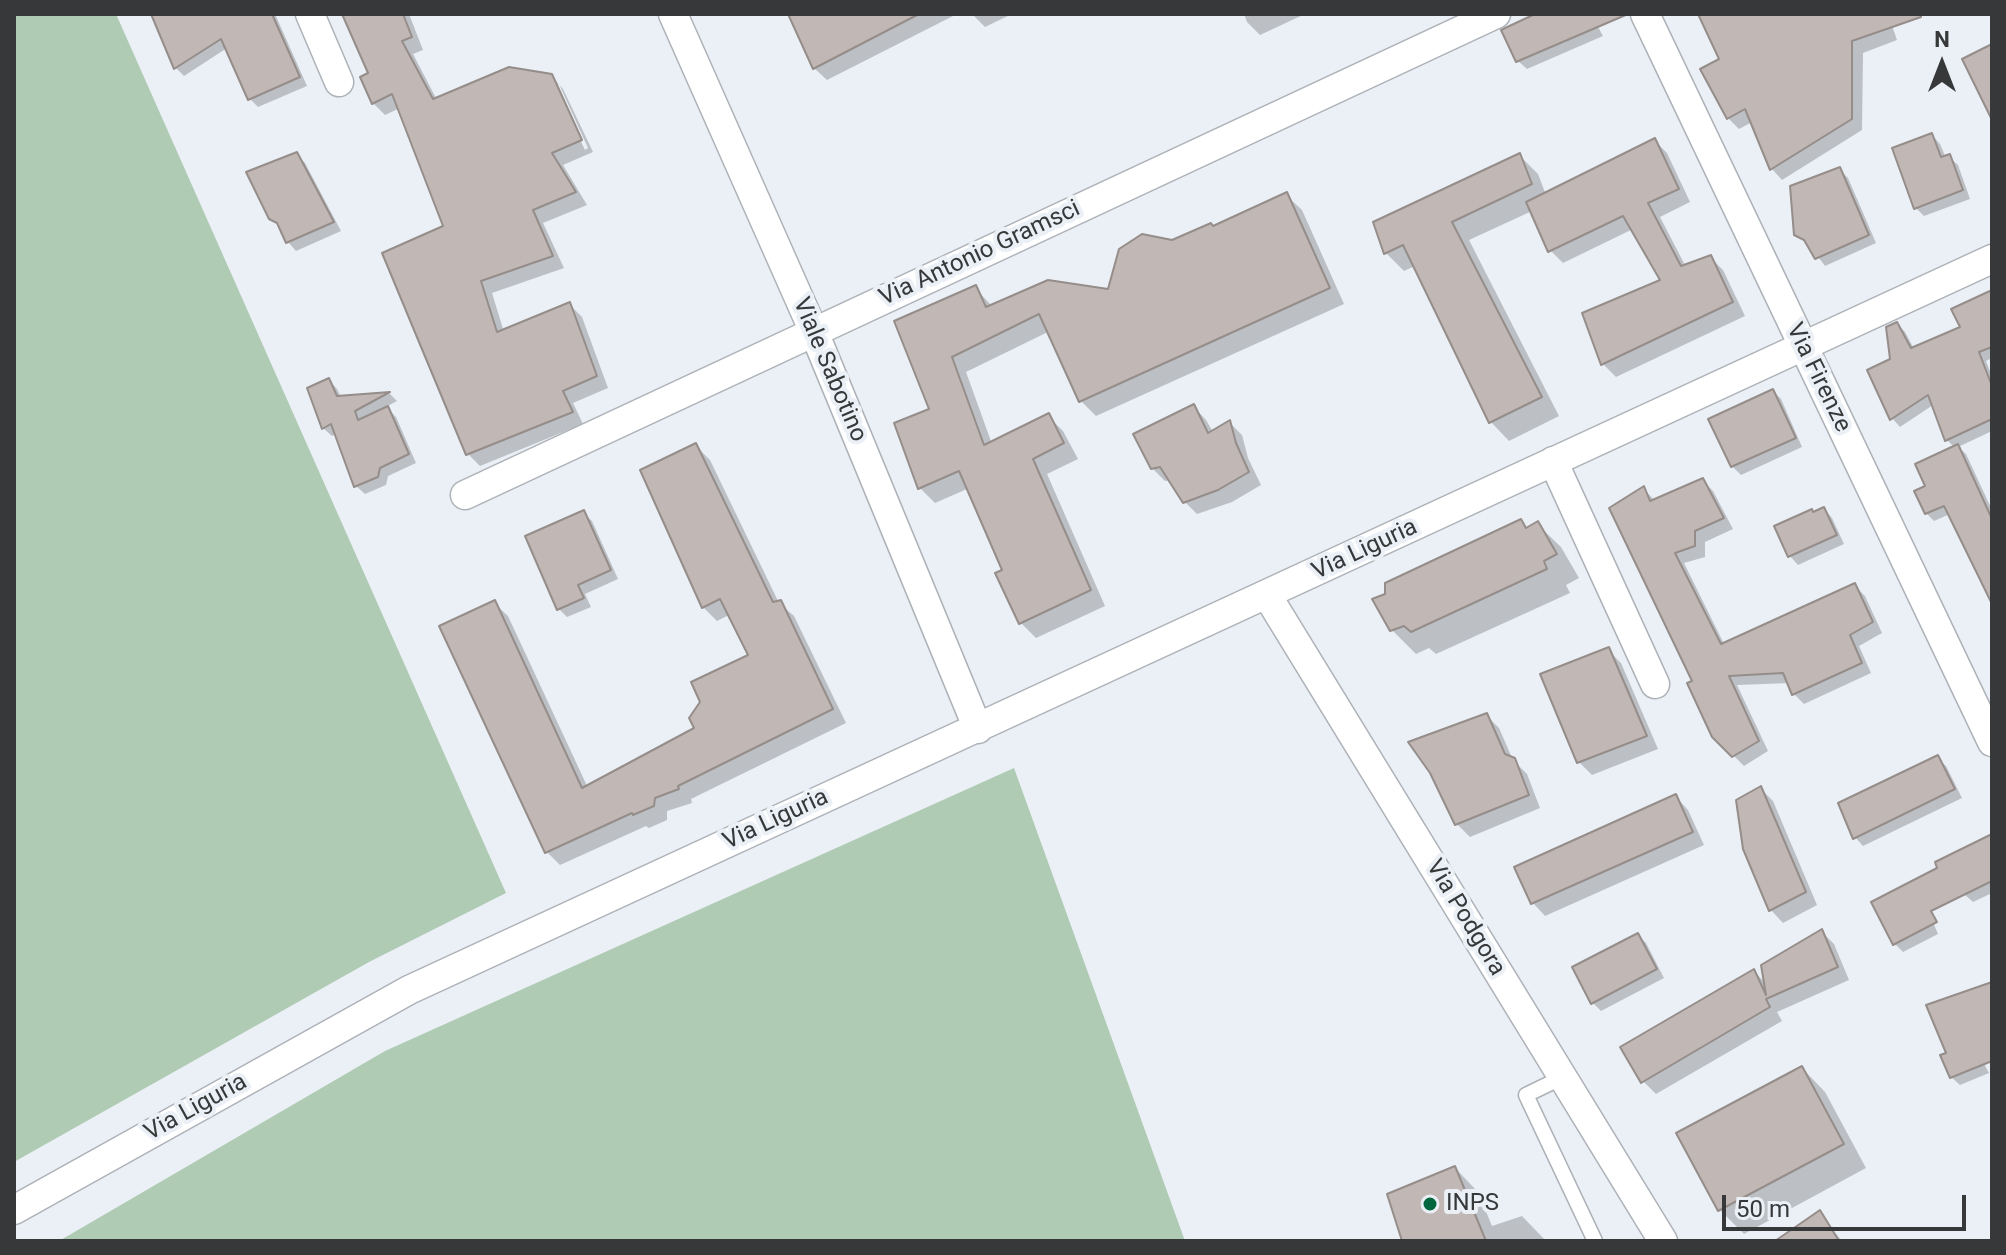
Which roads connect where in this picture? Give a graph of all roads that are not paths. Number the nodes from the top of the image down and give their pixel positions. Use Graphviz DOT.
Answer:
graph roads {
  1 [pos="310,14"];
  2 [pos="673,14"];
  3 [pos="1496,14"];
  4 [pos="1645,14"];
  5 [pos="339,82"];
  6 [pos="1992,259"];
  7 [pos="814,332"];
  8 [pos="1802,345"];
  9 [pos="1553,461"];
  10 [pos="465,495"];
  11 [pos="1267,595"];
  12 [pos="1655,684"];
  13 [pos="978,729"];
  14 [pos="1992,742"];
  15 [pos="1563,1077"];
  16 [pos="14,1210"];
  17 [pos="1595,1241"];
  18 [pos="1663,1241"];
  1 -- 5 [label="street"];
  2 -- 7 [label="street, Viale Sabotino"];
  3 -- 7 [label="street, Via Antonio Gramsci"];
  4 -- 8 [label="street, Via Firenze"];
  6 -- 8 [label="street, Via Liguria"];
  7 -- 10 [label="street, Via Antonio Gramsci"];
  7 -- 13 [label="street, Viale Sabotino"];
  8 -- 9 [label="street, Via Liguria"];
  8 -- 14 [label="street, Via Firenze"];
  9 -- 11 [label="street, Via Liguria"];
  9 -- 12 [label="street"];
  11 -- 13 [label="street, Via Liguria"];
  11 -- 15 [label="street, Via Podgora"];
  13 -- 16 [label="street, Via Liguria"];
  15 -- 17 [label="lane"];
  15 -- 18 [label="street, Via Podgora"];
}
